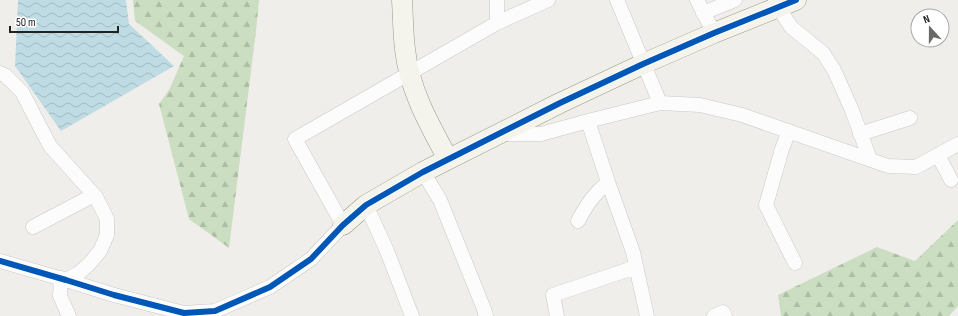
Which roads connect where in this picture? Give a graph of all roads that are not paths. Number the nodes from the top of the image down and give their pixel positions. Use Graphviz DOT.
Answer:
graph roads {
  1 [pos="402,0"];
  2 [pos="497,0"];
  3 [pos="548,0"];
  4 [pos="617,0"];
  5 [pos="697,0"];
  6 [pos="735,0"];
  7 [pos="783,2"];
  8 [pos="703,13"];
  9 [pos="497,23"];
  10 [pos="714,33"];
  11 [pos="643,64"];
  12 [pos="0,73"];
  13 [pos="410,73"];
  14 [pos="660,103"];
  15 [pos="910,118"];
  16 [pos="588,121"];
  17 [pos="789,131"];
  18 [pos="500,134"];
  19 [pos="860,134"];
  20 [pos="958,144"];
  21 [pos="938,155"];
  22 [pos="448,159"];
  23 [pos="870,159"];
  24 [pos="423,172"];
  25 [pos="951,180"];
  26 [pos="608,182"];
  27 [pos="94,195"];
  28 [pos="366,205"];
  29 [pos="578,221"];
  30 [pos="343,226"];
  31 [pos="33,227"];
  32 [pos="0,262"];
  33 [pos="795,263"];
  34 [pos="636,267"];
  35 [pos="64,279"];
  36 [pos="218,313"];
  37 [pos="69,316"];
  38 [pos="412,316"];
  39 [pos="486,316"];
  40 [pos="556,316"];
  41 [pos="647,316"];
  42 [pos="714,316"];
  43 [pos="725,316"];
  1 -- 13 [label="street"];
  2 -- 9 [label="street"];
  3 -- 9 [label="street"];
  4 -- 11 [label="street"];
  5 -- 8 [label="street"];
  6 -- 8 [label="street"];
  7 -- 10 [label="street"];
  7 -- 19 [label="street"];
  8 -- 10 [label="street"];
  9 -- 13 [label="street"];
  10 -- 11 [label="street"];
  11 -- 14 [label="street"];
  11 -- 18 [label="street"];
  12 -- 27 [label="street"];
  13 -- 22 [label="street"];
  13 -- 30 [label="street"];
  14 -- 16 [label="street"];
  14 -- 17 [label="street"];
  15 -- 19 [label="street"];
  16 -- 18 [label="street"];
  16 -- 26 [label="street"];
  17 -- 23 [label="street"];
  17 -- 33 [label="street"];
  18 -- 22 [label="street"];
  19 -- 23 [label="street"];
  20 -- 21 [label="street"];
  21 -- 23 [label="street"];
  21 -- 25 [label="street"];
  22 -- 24 [label="street"];
  24 -- 28 [label="street"];
  24 -- 39 [label="street"];
  26 -- 29 [label="street"];
  26 -- 34 [label="street"];
  27 -- 31 [label="street"];
  27 -- 35 [label="street"];
  28 -- 30 [label="street"];
  28 -- 38 [label="street"];
  30 -- 36 [label="street"];
  32 -- 35 [label="street"];
  34 -- 40 [label="street"];
  34 -- 41 [label="street"];
  35 -- 36 [label="street"];
  35 -- 37 [label="street"];
  42 -- 43 [label="street"];
}
